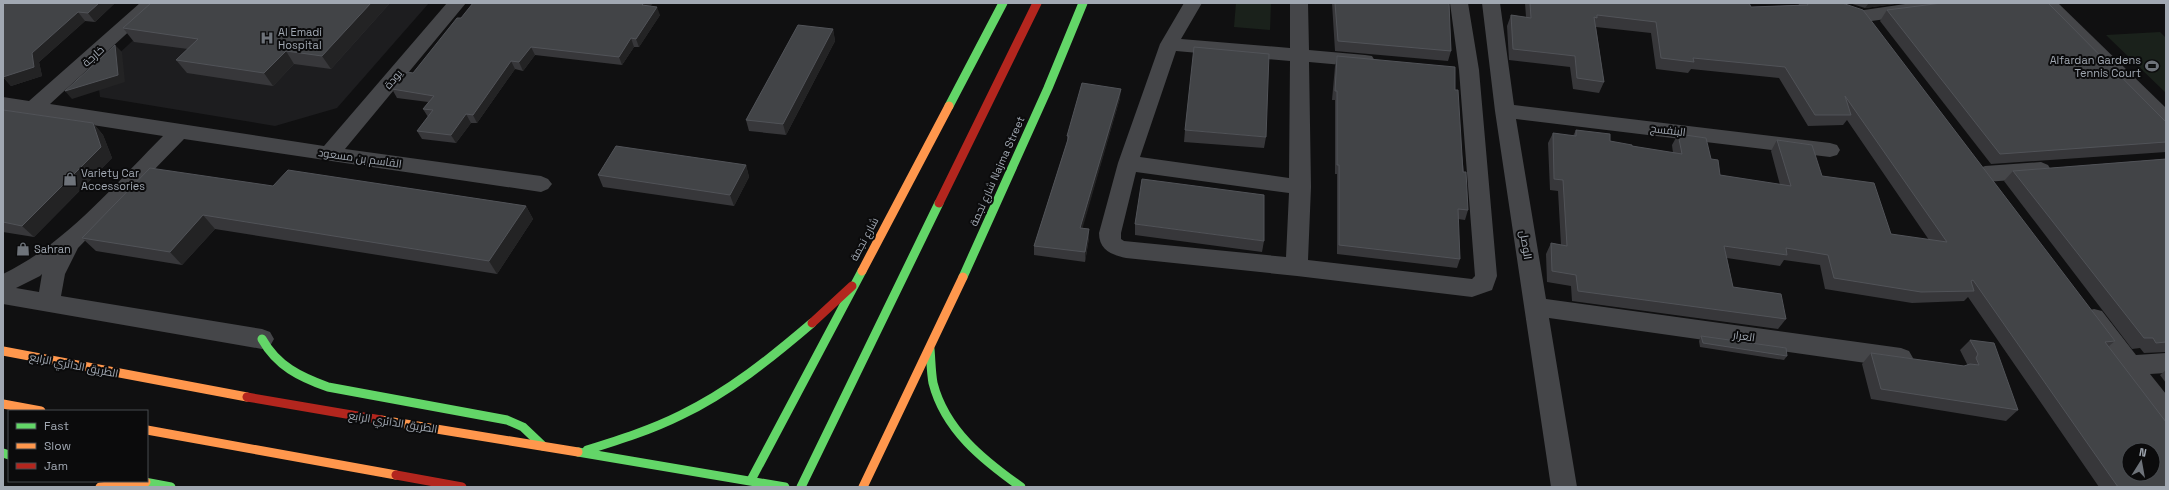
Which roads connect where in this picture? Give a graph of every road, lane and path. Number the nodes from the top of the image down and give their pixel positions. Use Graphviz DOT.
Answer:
graph roads {
  1 [pos="151,3"];
  2 [pos="457,3"];
  3 [pos="1004,3"];
  4 [pos="1037,3"];
  5 [pos="1083,3"];
  6 [pos="1193,3"];
  7 [pos="1299,3"];
  8 [pos="1459,3"];
  9 [pos="1491,3"];
  10 [pos="1969,3"];
  11 [pos="2047,3"];
  12 [pos="1938,4"];
  13 [pos="1879,35"];
  14 [pos="1169,44"];
  15 [pos="1300,55"];
  16 [pos="1385,63"];
  17 [pos="3,104"];
  18 [pos="34,108"];
  19 [pos="1505,111"];
  20 [pos="2166,120"];
  21 [pos="180,131"];
  22 [pos="1830,150"];
  23 [pos="329,154"];
  24 [pos="1128,163"];
  25 [pos="2064,168"];
  26 [pos="541,184"];
  27 [pos="1300,187"];
  28 [pos="1999,193"];
  29 [pos="74,239"];
  30 [pos="1297,267"];
  31 [pos="3,284"];
  32 [pos="852,286"];
  33 [pos="3,295"];
  34 [pos="2081,301"];
  35 [pos="50,304"];
  36 [pos="1535,307"];
  37 [pos="262,339"];
  38 [pos="930,349"];
  39 [pos="3,351"];
  40 [pos="1922,361"];
  41 [pos="2166,363"];
  42 [pos="2129,365"];
  43 [pos="3,404"];
  44 [pos="36,410"];
  45 [pos="2166,413"];
  46 [pos="148,430"];
  47 [pos="543,446"];
  48 [pos="581,452"];
  49 [pos="142,482"];
  50 [pos="752,485"];
  51 [pos="100,487"];
  52 [pos="170,487"];
  53 [pos="462,487"];
  54 [pos="785,487"];
  55 [pos="801,487"];
  56 [pos="863,487"];
  57 [pos="1021,487"];
  58 [pos="1564,487"];
  1 -- 18 [label="street, خارجة"];
  2 -- 23 [label="street, يودة"];
  3 -- 32 [label="main road, شارع نجمة"];
  4 -- 55 [label="main road"];
  5 -- 38 [label="main road, شارع نجمة Najma Street"];
  6 -- 14 [label="street"];
  7 -- 15 [label="street"];
  8 -- 30 [label="street"];
  9 -- 19 [label="street, الوصل"];
  10 -- 12 [label="street"];
  11 -- 20 [label="street"];
  12 -- 13 [label="street"];
  14 -- 15 [label="street"];
  14 -- 24 [label="street"];
  15 -- 16 [label="street"];
  15 -- 27 [label="street"];
  17 -- 18 [label="street, القاسم بن مسعود"];
  18 -- 21 [label="street, القاسم بن مسعود"];
  19 -- 22 [label="street, البنفسج"];
  19 -- 36 [label="street, الوصل"];
  21 -- 23 [label="street, القاسم بن مسعود"];
  21 -- 29 [label="street"];
  23 -- 26 [label="street, القاسم بن مسعود"];
  24 -- 27 [label="street"];
  24 -- 30 [label="street"];
  25 -- 28 [label="street"];
  27 -- 30 [label="street"];
  29 -- 31 [label="street"];
  29 -- 35 [label="street"];
  32 -- 48 [label="main road"];
  32 -- 50 [label="main road, شارع نجمة"];
  33 -- 35 [label="street"];
  34 -- 42 [label="street"];
  35 -- 37 [label="street"];
  36 -- 40 [label="street, العرار"];
  36 -- 58 [label="street, الوصل"];
  37 -- 47 [label="main road"];
  38 -- 56 [label="main road"];
  38 -- 57 [label="main road"];
  39 -- 47 [label="main road, الطريق الدائري الرابع"];
  41 -- 42 [label="street"];
  42 -- 45 [label="street"];
  43 -- 44 [label="main road"];
  46 -- 53 [label="main road"];
  47 -- 48 [label="main road, الطريق الدائري الرابع"];
  48 -- 50 [label="main road, الطريق الدائري الرابع"];
  49 -- 51 [label="main road"];
  49 -- 52 [label="main road"];
  50 -- 54 [label="main road, الطريق الدائري الرابع"];
}
